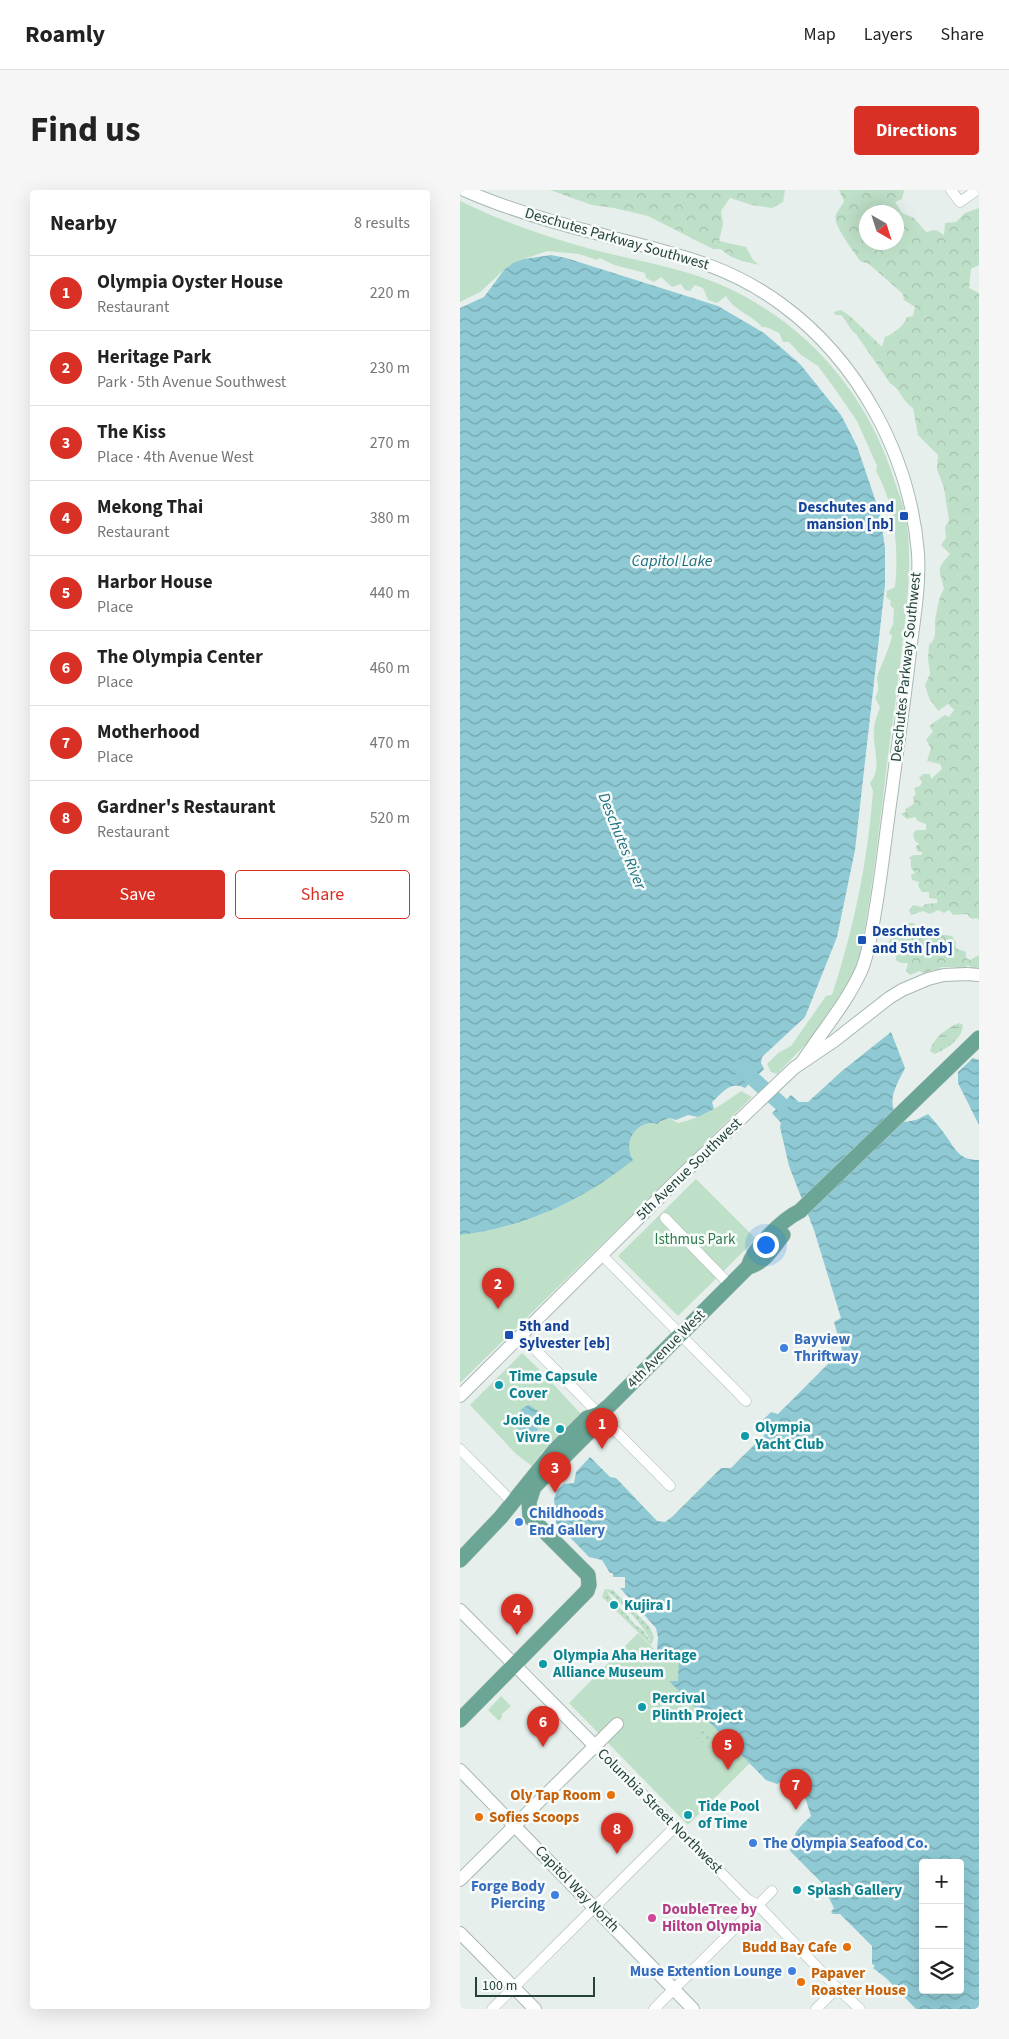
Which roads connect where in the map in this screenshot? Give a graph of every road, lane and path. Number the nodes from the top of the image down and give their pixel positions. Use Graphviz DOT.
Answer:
graph roads {
  1 [pos="464,190"];
  2 [pos="951,190"];
  3 [pos="977,190"];
  4 [pos="944,975"];
  5 [pos="979,975"];
  6 [pos="979,984"];
  7 [pos="979,1038"];
  8 [pos="973,1048"];
  9 [pos="802,1062"];
  10 [pos="665,1218"];
  11 [pos="602,1255"];
  12 [pos="730,1285"];
  13 [pos="680,1334"];
  14 [pos="521,1335"];
  15 [pos="460,1396"];
  16 [pos="746,1401"];
  17 [pos="599,1414"];
  18 [pos="460,1449"];
  19 [pos="670,1486"];
  20 [pos="512,1502"];
  21 [pos="501,1517"];
  22 [pos="530,1517"];
  23 [pos="460,1560"];
  24 [pos="460,1610"];
  25 [pos="515,1666"];
  26 [pos="460,1720"];
  27 [pos="617,1724"];
  28 [pos="595,1746"];
  29 [pos="460,1770"];
  30 [pos="515,1826"];
  31 [pos="676,1827"];
  32 [pos="460,1880"];
  33 [pos="772,1892"];
  34 [pos="758,1905"];
  35 [pos="595,1907"];
  36 [pos="460,1933"];
  37 [pos="514,1987"];
  38 [pos="837,1988"];
  39 [pos="674,1989"];
  40 [pos="492,2009"];
  41 [pos="535,2009"];
  42 [pos="654,2009"];
  43 [pos="693,2009"];
  44 [pos="816,2009"];
  45 [pos="860,2009"];
  1 -- 9 [label="street, Deschutes Parkway Southwest"];
  2 -- 3 [label="street"];
  4 -- 5 [label="street, 5th Avenue Southwest"];
  4 -- 6 [label="street"];
  4 -- 9 [label="street, 5th Avenue Southwest"];
  7 -- 8 [label="main road, 4th Avenue West"];
  8 -- 12 [label="main road, 4th Avenue West"];
  9 -- 11 [label="street, 5th Avenue Southwest"];
  10 -- 12 [label="street"];
  11 -- 13 [label="street"];
  11 -- 14 [label="street, 5th Avenue Southwest"];
  12 -- 13 [label="main road, 4th Avenue West"];
  13 -- 16 [label="street"];
  13 -- 17 [label="main road, 4th Avenue West"];
  14 -- 15 [label="street, 5th Avenue Southwest"];
  14 -- 17 [label="street"];
  17 -- 19 [label="street"];
  17 -- 20 [label="main road, 4th Avenue West"];
  17 -- 22 [label="main road"];
  18 -- 20 [label="street"];
  20 -- 21 [label="main road, 4th Avenue West"];
  21 -- 22 [label="main road"];
  21 -- 23 [label="main road, 4th Avenue West"];
  22 -- 25 [label="main road"];
  24 -- 25 [label="street, Columbia Street Northwest"];
  25 -- 26 [label="main road"];
  25 -- 28 [label="street, Columbia Street Northwest"];
  27 -- 28 [label="street"];
  28 -- 30 [label="street"];
  28 -- 31 [label="street, Columbia Street Northwest"];
  29 -- 30 [label="street, Capitol Way North"];
  30 -- 32 [label="street"];
  30 -- 35 [label="street, Capitol Way North"];
  31 -- 34 [label="street, Columbia Street Northwest"];
  31 -- 35 [label="street"];
  33 -- 34 [label="street"];
  34 -- 38 [label="street, Columbia Street Northwest"];
  34 -- 39 [label="street"];
  35 -- 37 [label="street"];
  35 -- 39 [label="street, Capitol Way North"];
  36 -- 37 [label="street"];
  37 -- 40 [label="street"];
  37 -- 41 [label="street"];
  38 -- 44 [label="street"];
  38 -- 45 [label="street, Columbia Street Northwest"];
  39 -- 42 [label="street"];
  39 -- 43 [label="street, Capitol Way North"];
}
